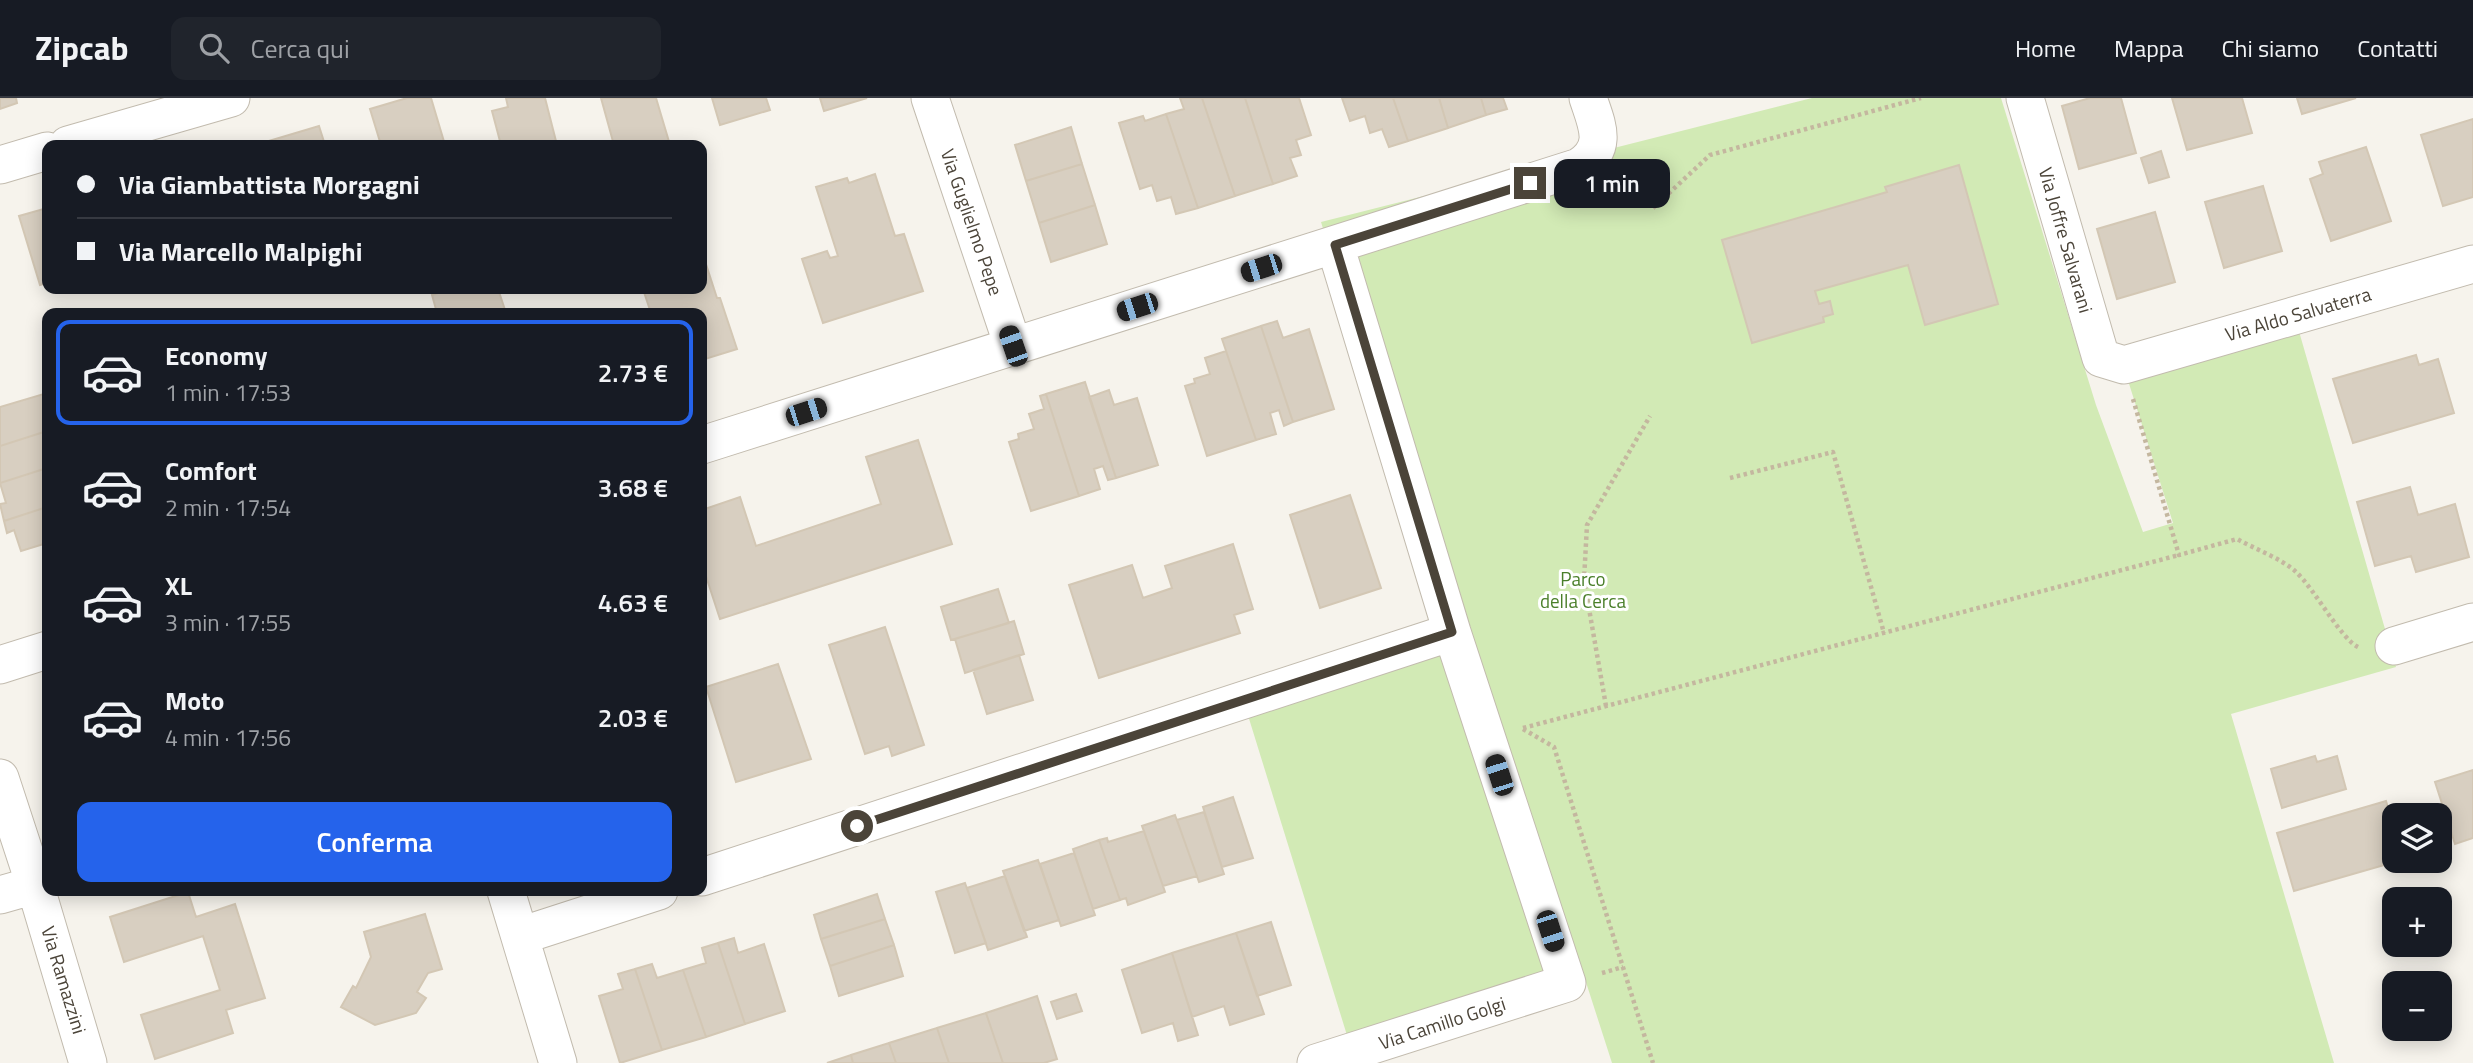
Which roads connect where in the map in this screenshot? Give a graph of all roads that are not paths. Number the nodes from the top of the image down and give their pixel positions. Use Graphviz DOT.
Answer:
graph roads {
  1 [pos="231,98"];
  2 [pos="930,98"];
  3 [pos="1588,98"];
  4 [pos="2025,98"];
  5 [pos="85,140"];
  6 [pos="42,152"];
  7 [pos="0,165"];
  8 [pos="1335,245"];
  9 [pos="2473,264"];
  10 [pos="1013,346"];
  11 [pos="2124,365"];
  12 [pos="707,442"];
  13 [pos="2473,622"];
  14 [pos="1452,632"];
  15 [pos="2394,646"];
  16 [pos="42,652"];
  17 [pos="0,665"];
  18 [pos="0,778"];
  19 [pos="707,875"];
  20 [pos="35,886"];
  21 [pos="0,895"];
  22 [pos="508,896"];
  23 [pos="644,896"];
  24 [pos="520,936"];
  25 [pos="88,1063"];
  26 [pos="558,1063"];
  27 [pos="1316,1063"];
  1 -- 5 [label="street"];
  2 -- 10 [label="street, Via Guglielmo Pepe"];
  3 -- 8 [label="street"];
  4 -- 11 [label="street, Via Joffre Salvarani"];
  6 -- 7 [label="street"];
  8 -- 10 [label="street"];
  8 -- 14 [label="street"];
  9 -- 11 [label="street, Via Aldo Salvaterra"];
  10 -- 12 [label="street"];
  13 -- 15 [label="street"];
  14 -- 19 [label="street"];
  14 -- 27 [label="street, Via Camillo Golgi"];
  16 -- 17 [label="street"];
  18 -- 20 [label="street, Via Ramazzini"];
  20 -- 21 [label="street"];
  20 -- 25 [label="street, Via Ramazzini"];
  22 -- 24 [label="street"];
  23 -- 24 [label="street"];
  24 -- 26 [label="street"];
}
